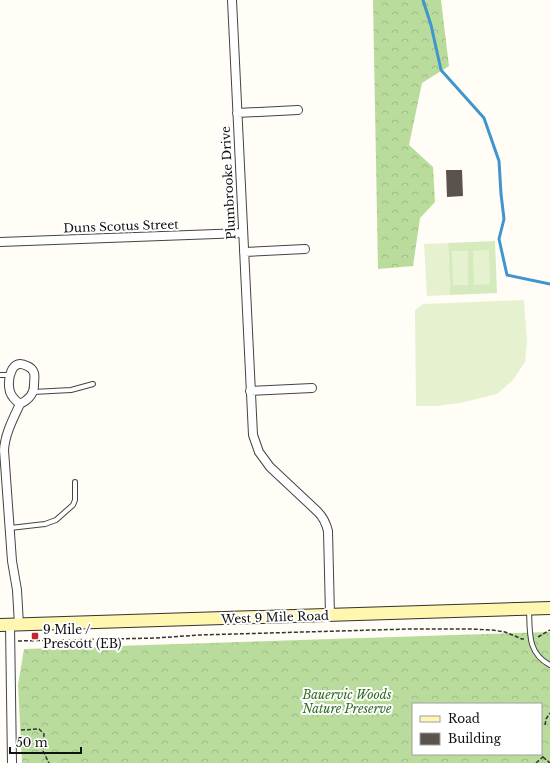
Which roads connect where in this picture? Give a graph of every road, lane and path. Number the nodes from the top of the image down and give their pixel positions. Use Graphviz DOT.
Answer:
graph roads {
  1 [pos="232,0"];
  2 [pos="298,110"];
  3 [pos="237,113"];
  4 [pos="243,234"];
  5 [pos="0,242"];
  6 [pos="305,249"];
  7 [pos="244,252"];
  8 [pos="0,375"];
  9 [pos="10,375"];
  10 [pos="93,384"];
  11 [pos="312,388"];
  12 [pos="250,391"];
  13 [pos="33,392"];
  14 [pos="20,404"];
  15 [pos="75,482"];
  16 [pos="10,528"];
  17 [pos="550,608"];
  18 [pos="528,609"];
  19 [pos="330,615"];
  20 [pos="6,625"];
  21 [pos="550,630"];
  22 [pos="530,639"];
  23 [pos="20,641"];
  24 [pos="550,665"];
  25 [pos="550,713"];
  26 [pos="545,725"];
  27 [pos="11,730"];
  28 [pos="12,763"];
  29 [pos="49,763"];
  30 [pos="536,763"];
  31 [pos="550,763"];
  1 -- 3 [label="street, Plumbrooke Drive"];
  2 -- 3 [label="street, Plumbrooke Drive"];
  3 -- 4 [label="street, Plumbrooke Drive"];
  4 -- 5 [label="street, Duns Scotus Street"];
  4 -- 7 [label="street, Plumbrooke Drive"];
  6 -- 7 [label="street, Plumbrooke Drive"];
  7 -- 12 [label="street, Plumbrooke Drive"];
  8 -- 9 [label="lane"];
  9 -- 13 [label="street"];
  9 -- 14 [label="street"];
  10 -- 13 [label="lane"];
  11 -- 12 [label="street"];
  12 -- 19 [label="street, Plumbrooke Drive"];
  13 -- 14 [label="street"];
  14 -- 16 [label="street"];
  15 -- 16 [label="lane"];
  16 -- 20 [label="street"];
  17 -- 18 [label="main road, West 9 Mile Road"];
  18 -- 19 [label="main road, West 9 Mile Road"];
  18 -- 22 [label="lane"];
  19 -- 20 [label="main road, West 9 Mile Road"];
  20 -- 27 [label="street"];
  21 -- 22 [label="path"];
  22 -- 23 [label="path"];
  22 -- 24 [label="lane"];
  25 -- 26 [label="path"];
  27 -- 28 [label="street"];
  27 -- 29 [label="path"];
  30 -- 31 [label="path"];
}
